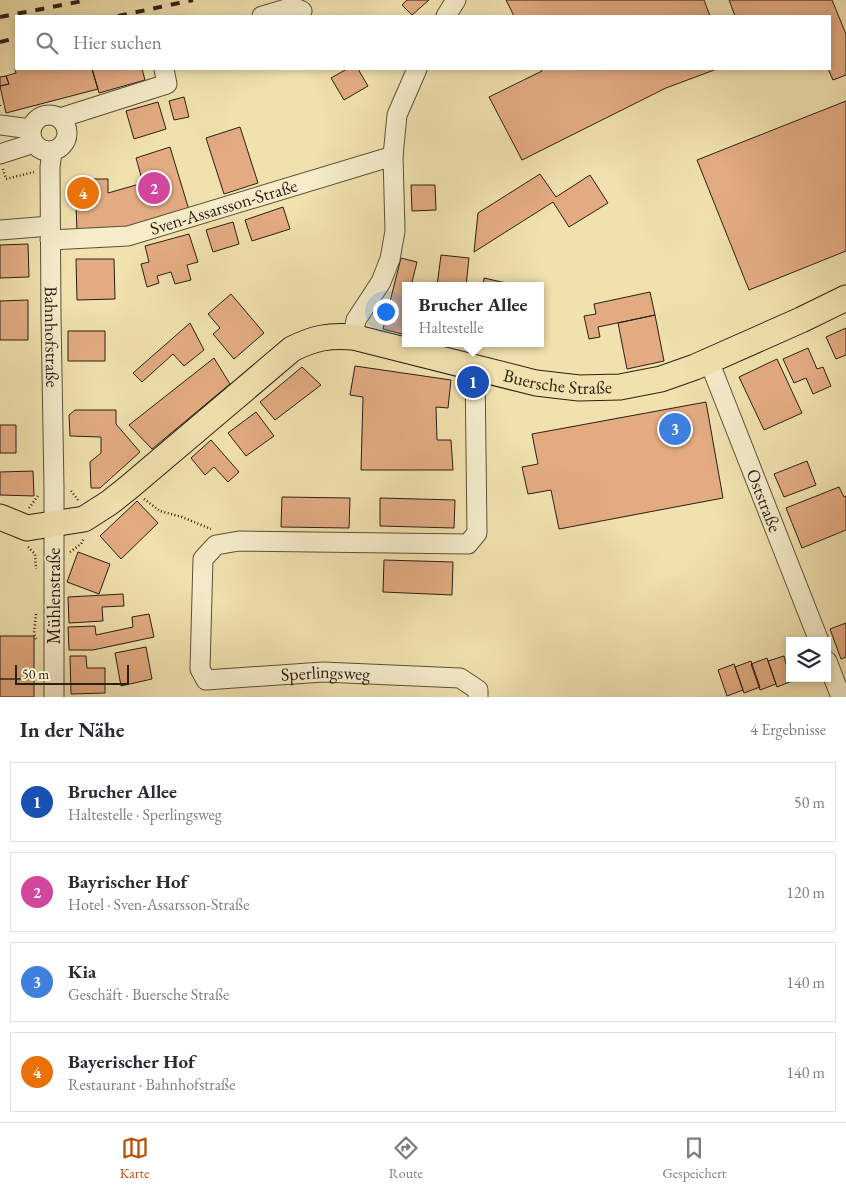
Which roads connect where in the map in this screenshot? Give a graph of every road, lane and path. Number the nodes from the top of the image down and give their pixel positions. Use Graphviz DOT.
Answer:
graph roads {
  1 [pos="456,0"];
  2 [pos="302,11"];
  3 [pos="265,15"];
  4 [pos="447,15"];
  5 [pos="164,70"];
  6 [pos="417,70"];
  7 [pos="60,118"];
  8 [pos="0,125"];
  9 [pos="32,136"];
  10 [pos="393,156"];
  11 [pos="1,159"];
  12 [pos="51,159"];
  13 [pos="0,230"];
  14 [pos="50,233"];
  15 [pos="846,298"];
  16 [pos="353,337"];
  17 [pos="709,361"];
  18 [pos="475,367"];
  19 [pos="128,488"];
  20 [pos="0,517"];
  21 [pos="54,525"];
  22 [pos="239,541"];
  23 [pos="817,637"];
  24 [pos="831,671"];
  25 [pos="54,697"];
  26 [pos="478,697"];
  27 [pos="841,697"];
  1 -- 4 [label="street"];
  2 -- 3 [label="street"];
  5 -- 7 [label="street"];
  6 -- 10 [label="street"];
  7 -- 9 [label="street"];
  7 -- 12 [label="street"];
  8 -- 9 [label="street"];
  9 -- 11 [label="street"];
  9 -- 12 [label="street"];
  10 -- 14 [label="street, Sven-Assarsson-Straße"];
  10 -- 16 [label="street"];
  11 -- 12 [label="path"];
  12 -- 14 [label="street, Bahnhofstraße"];
  13 -- 14 [label="street, Sven-Assarsson-Straße"];
  14 -- 21 [label="street, Bahnhofstraße"];
  15 -- 17 [label="main road, Buersche Straße"];
  16 -- 18 [label="main road, Buersche Straße"];
  16 -- 19 [label="main road, Buersche Straße"];
  17 -- 18 [label="main road, Buersche Straße"];
  17 -- 23 [label="street, Oststraße"];
  18 -- 22 [label="street, Sperlingsweg"];
  19 -- 21 [label="main road, Buersche Straße"];
  19 -- 22 [label="path"];
  20 -- 21 [label="main road, Buersche Straße"];
  21 -- 25 [label="street, Mühlenstraße"];
  22 -- 26 [label="street, Sperlingsweg"];
  24 -- 27 [label="street"];
}
